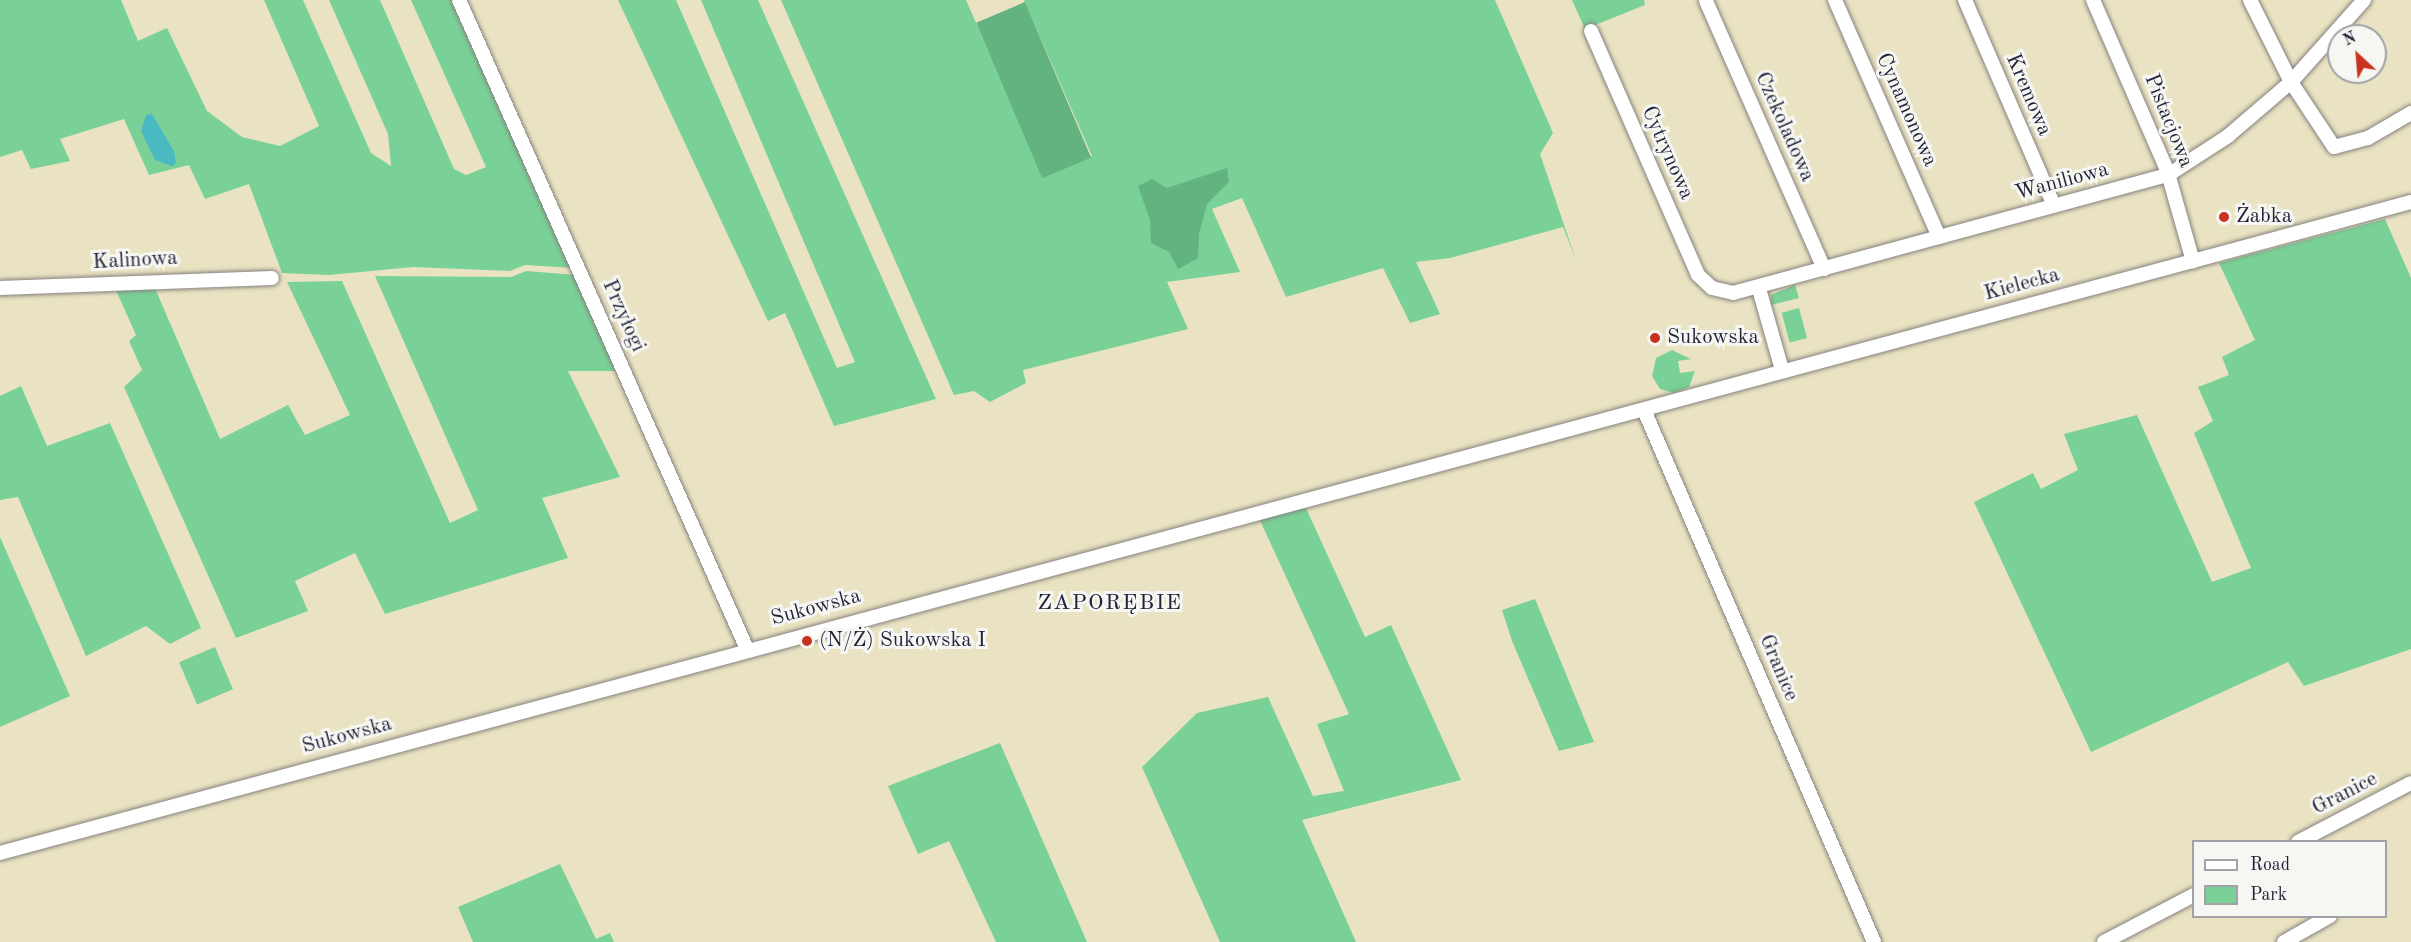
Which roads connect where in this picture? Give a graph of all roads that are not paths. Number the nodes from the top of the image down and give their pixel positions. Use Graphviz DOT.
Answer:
graph roads {
  1 [pos="459,0"];
  2 [pos="1835,0"];
  3 [pos="1965,0"];
  4 [pos="2093,0"];
  5 [pos="2250,0"];
  6 [pos="2364,0"];
  7 [pos="1706,1"];
  8 [pos="1591,31"];
  9 [pos="2291,82"];
  10 [pos="2411,113"];
  11 [pos="2168,175"];
  12 [pos="2411,202"];
  13 [pos="2054,206"];
  14 [pos="1939,237"];
  15 [pos="2193,261"];
  16 [pos="1824,269"];
  17 [pos="272,278"];
  18 [pos="0,288"];
  19 [pos="1712,288"];
  20 [pos="1759,288"];
  21 [pos="1782,370"];
  22 [pos="1644,410"];
  23 [pos="747,649"];
  24 [pos="2411,783"];
  25 [pos="2302,840"];
  26 [pos="0,853"];
  27 [pos="2192,896"];
  28 [pos="2326,918"];
  29 [pos="1874,942"];
  30 [pos="2104,942"];
  31 [pos="2284,942"];
  1 -- 23 [label="street, Przyłogi"];
  2 -- 14 [label="street, Cynamonowa"];
  3 -- 13 [label="street, Kremowa"];
  4 -- 11 [label="street, Pistacjowa"];
  5 -- 9 [label="street"];
  6 -- 9 [label="street, Waniliowa"];
  7 -- 16 [label="street, Czekoladowa"];
  8 -- 19 [label="street, Cytrynowa"];
  9 -- 10 [label="street"];
  9 -- 11 [label="street, Waniliowa"];
  11 -- 13 [label="street, Waniliowa"];
  11 -- 15 [label="street, Pistacjowa"];
  12 -- 15 [label="street, Kielecka"];
  13 -- 14 [label="street, Waniliowa"];
  14 -- 16 [label="street, Waniliowa"];
  15 -- 21 [label="street, Kielecka"];
  16 -- 20 [label="street, Waniliowa"];
  17 -- 18 [label="street, Kalinowa"];
  19 -- 20 [label="street, Waniliowa"];
  20 -- 21 [label="street"];
  21 -- 22 [label="street, Kielecka"];
  22 -- 23 [label="street, Sukowska"];
  22 -- 29 [label="street, Granice"];
  23 -- 26 [label="street, Sukowska"];
  24 -- 25 [label="street, Granice"];
  27 -- 30 [label="street"];
  28 -- 31 [label="street"];
}
